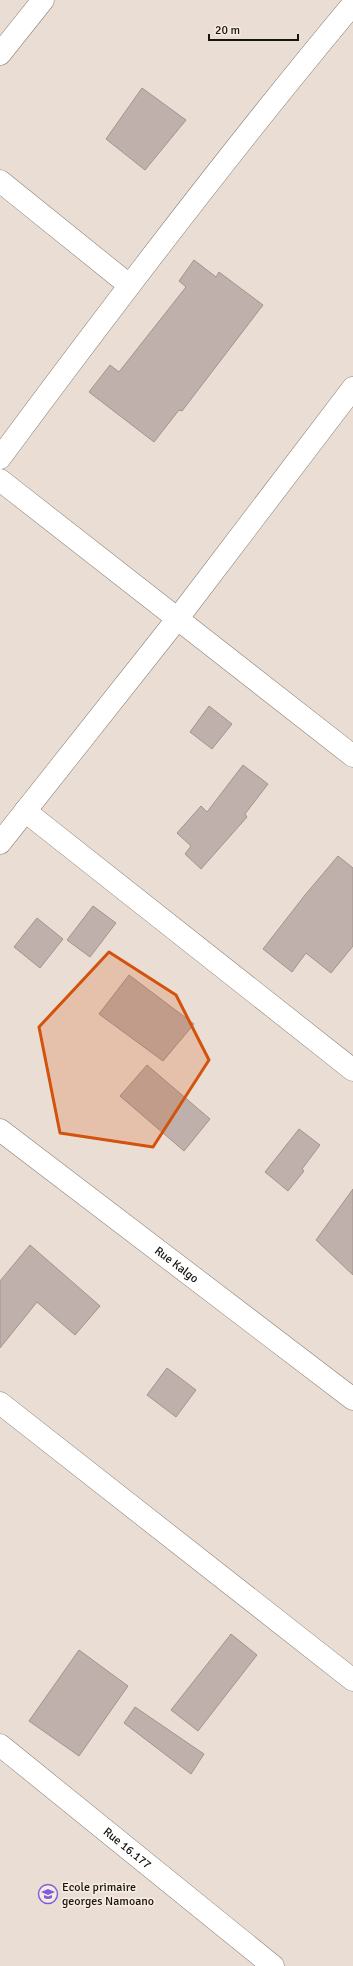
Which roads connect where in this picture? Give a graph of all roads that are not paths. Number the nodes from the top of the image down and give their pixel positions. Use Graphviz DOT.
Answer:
graph roads {
  1 [pos="43,0"];
  2 [pos="353,4"];
  3 [pos="0,54"];
  4 [pos="0,181"];
  5 [pos="129,285"];
  6 [pos="353,388"];
  7 [pos="0,458"];
  8 [pos="0,480"];
  9 [pos="178,618"];
  10 [pos="353,756"];
  11 [pos="25,811"];
  12 [pos="0,843"];
  13 [pos="353,1070"];
  14 [pos="0,1130"];
  15 [pos="353,1399"];
  16 [pos="0,1403"];
  17 [pos="353,1680"];
  18 [pos="0,1745"];
  19 [pos="273,1966"];
  1 -- 3 [label="street"];
  2 -- 5 [label="street"];
  4 -- 5 [label="street"];
  5 -- 7 [label="street"];
  6 -- 9 [label="street"];
  8 -- 9 [label="street"];
  9 -- 10 [label="street"];
  9 -- 11 [label="street"];
  11 -- 12 [label="street"];
  11 -- 13 [label="street"];
  14 -- 15 [label="street, Rue Kalgo"];
  16 -- 17 [label="street"];
  18 -- 19 [label="street, Rue 16.177"];
}
